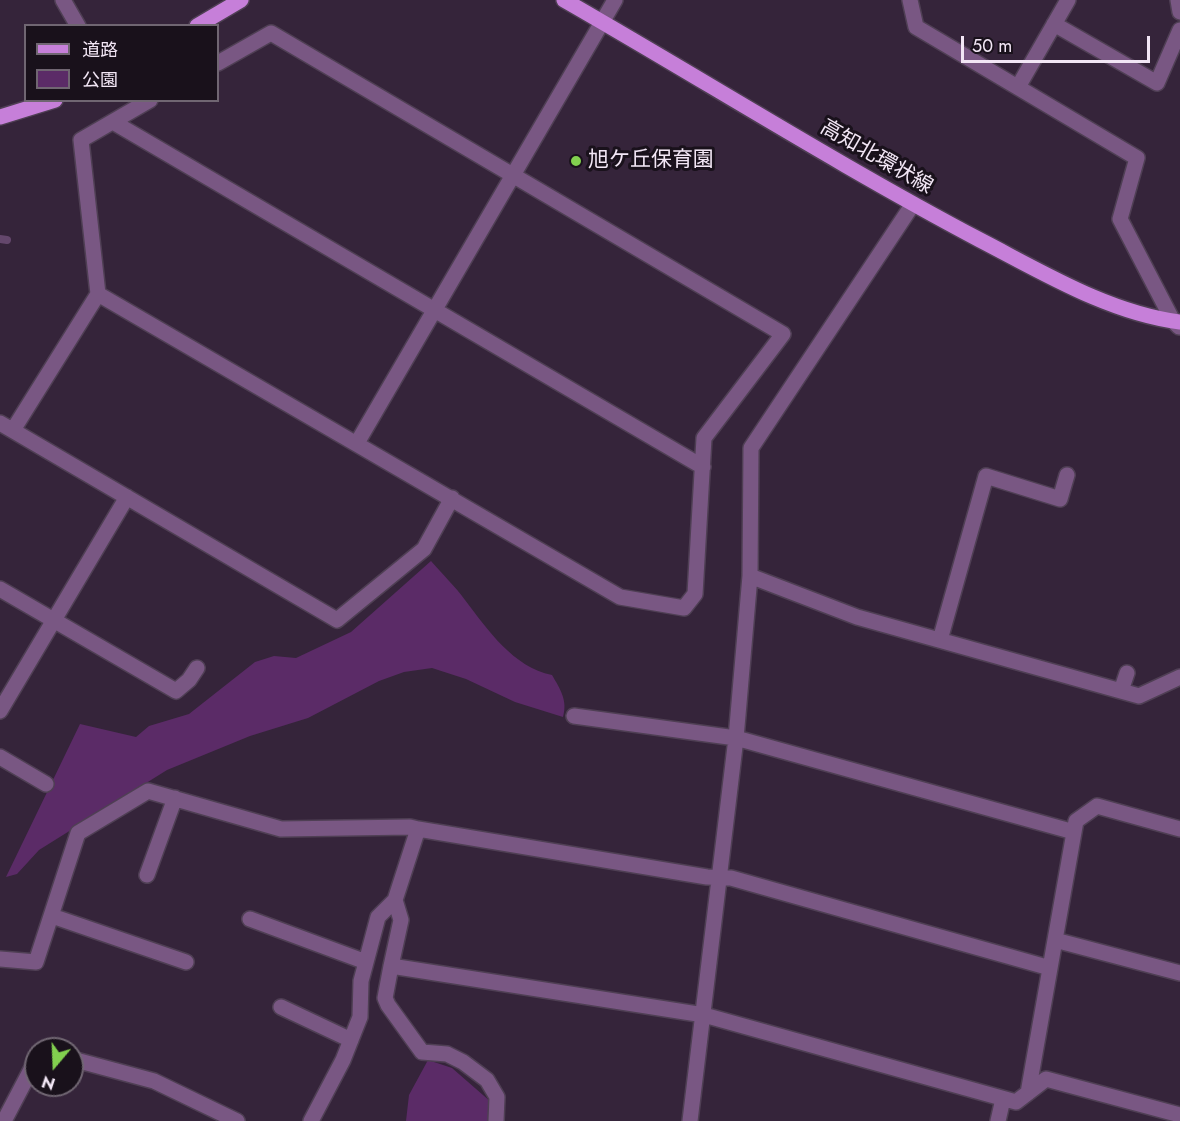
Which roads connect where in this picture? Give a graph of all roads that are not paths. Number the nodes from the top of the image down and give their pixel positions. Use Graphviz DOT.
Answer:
graph roads {
  1 [pos="63,0"];
  2 [pos="241,0"];
  3 [pos="564,0"];
  4 [pos="615,0"];
  5 [pos="910,0"];
  6 [pos="1068,0"];
  7 [pos="1178,0"];
  8 [pos="1180,12"];
  9 [pos="602,22"];
  10 [pos="77,24"];
  11 [pos="200,24"];
  12 [pos="1054,24"];
  13 [pos="1180,30"];
  14 [pos="219,62"];
  15 [pos="1018,87"];
  16 [pos="49,102"];
  17 [pos="147,102"];
  18 [pos="0,117"];
  19 [pos="113,122"];
  20 [pos="513,175"];
  21 [pos="913,204"];
  22 [pos="98,294"];
  23 [pos="435,310"];
  24 [pos="1178,324"];
  25 [pos="7,427"];
  26 [pos="357,443"];
  27 [pos="703,467"];
  28 [pos="1067,475"];
  29 [pos="127,497"];
  30 [pos="453,498"];
  31 [pos="750,576"];
  32 [pos="0,589"];
  33 [pos="54,620"];
  34 [pos="940,640"];
  35 [pos="197,668"];
  36 [pos="1127,672"];
  37 [pos="1180,677"];
  38 [pos="1121,692"];
  39 [pos="0,711"];
  40 [pos="574,716"];
  41 [pos="736,738"];
  42 [pos="0,757"];
  43 [pos="46,784"];
  44 [pos="175,798"];
  45 [pos="418,829"];
  46 [pos="1180,829"];
  47 [pos="1074,832"];
  48 [pos="147,876"];
  49 [pos="719,878"];
  50 [pos="395,900"];
  51 [pos="52,916"];
  52 [pos="250,919"];
  53 [pos="1055,940"];
  54 [pos="0,959"];
  55 [pos="186,962"];
  56 [pos="366,962"];
  57 [pos="391,966"];
  58 [pos="1050,968"];
  59 [pos="1180,973"];
  60 [pos="281,1007"];
  61 [pos="704,1015"];
  62 [pos="351,1040"];
  63 [pos="84,1062"];
  64 [pos="24,1083"];
  65 [pos="1028,1093"];
  66 [pos="1004,1099"];
  67 [pos="1180,1115"];
  68 [pos="4,1121"];
  69 [pos="237,1121"];
  70 [pos="311,1121"];
  71 [pos="496,1121"];
  72 [pos="690,1121"];
  73 [pos="998,1121"];
  1 -- 10 [label="street"];
  2 -- 11 [label="main road"];
  3 -- 9 [label="main road, 高知北環状線"];
  4 -- 9 [label="street"];
  5 -- 15 [label="street"];
  6 -- 12 [label="street"];
  7 -- 8 [label="street"];
  9 -- 20 [label="street"];
  9 -- 21 [label="main road, 高知北環状線"];
  12 -- 13 [label="street"];
  12 -- 15 [label="street"];
  14 -- 20 [label="street"];
  15 -- 24 [label="street"];
  16 -- 18 [label="main road"];
  17 -- 19 [label="street"];
  19 -- 22 [label="street"];
  19 -- 23 [label="street"];
  20 -- 23 [label="street"];
  20 -- 27 [label="street"];
  21 -- 24 [label="main road, 高知北環状線"];
  21 -- 31 [label="street"];
  22 -- 25 [label="street"];
  22 -- 26 [label="street"];
  23 -- 26 [label="street"];
  23 -- 27 [label="street"];
  25 -- 29 [label="street"];
  26 -- 30 [label="street"];
  27 -- 30 [label="street"];
  28 -- 34 [label="street"];
  29 -- 30 [label="street"];
  29 -- 33 [label="street"];
  31 -- 34 [label="street"];
  31 -- 41 [label="street"];
  32 -- 33 [label="street"];
  33 -- 35 [label="street"];
  33 -- 39 [label="street"];
  34 -- 38 [label="street"];
  36 -- 38 [label="street"];
  37 -- 38 [label="street"];
  40 -- 41 [label="street"];
  41 -- 47 [label="street"];
  41 -- 49 [label="street"];
  42 -- 43 [label="street"];
  44 -- 45 [label="street"];
  44 -- 48 [label="street"];
  44 -- 51 [label="street"];
  45 -- 49 [label="street"];
  45 -- 50 [label="street"];
  46 -- 47 [label="street"];
  47 -- 53 [label="street"];
  49 -- 58 [label="street"];
  49 -- 61 [label="street"];
  50 -- 56 [label="street"];
  50 -- 57 [label="street"];
  51 -- 54 [label="street"];
  51 -- 55 [label="street"];
  52 -- 56 [label="street"];
  53 -- 58 [label="street"];
  53 -- 59 [label="street"];
  56 -- 62 [label="street"];
  57 -- 61 [label="street"];
  57 -- 71 [label="street"];
  58 -- 65 [label="street"];
  60 -- 62 [label="street"];
  61 -- 66 [label="street"];
  61 -- 72 [label="street"];
  62 -- 70 [label="street"];
  63 -- 69 [label="street"];
  64 -- 68 [label="street"];
  65 -- 66 [label="street"];
  65 -- 67 [label="street"];
  66 -- 73 [label="street"];
}
